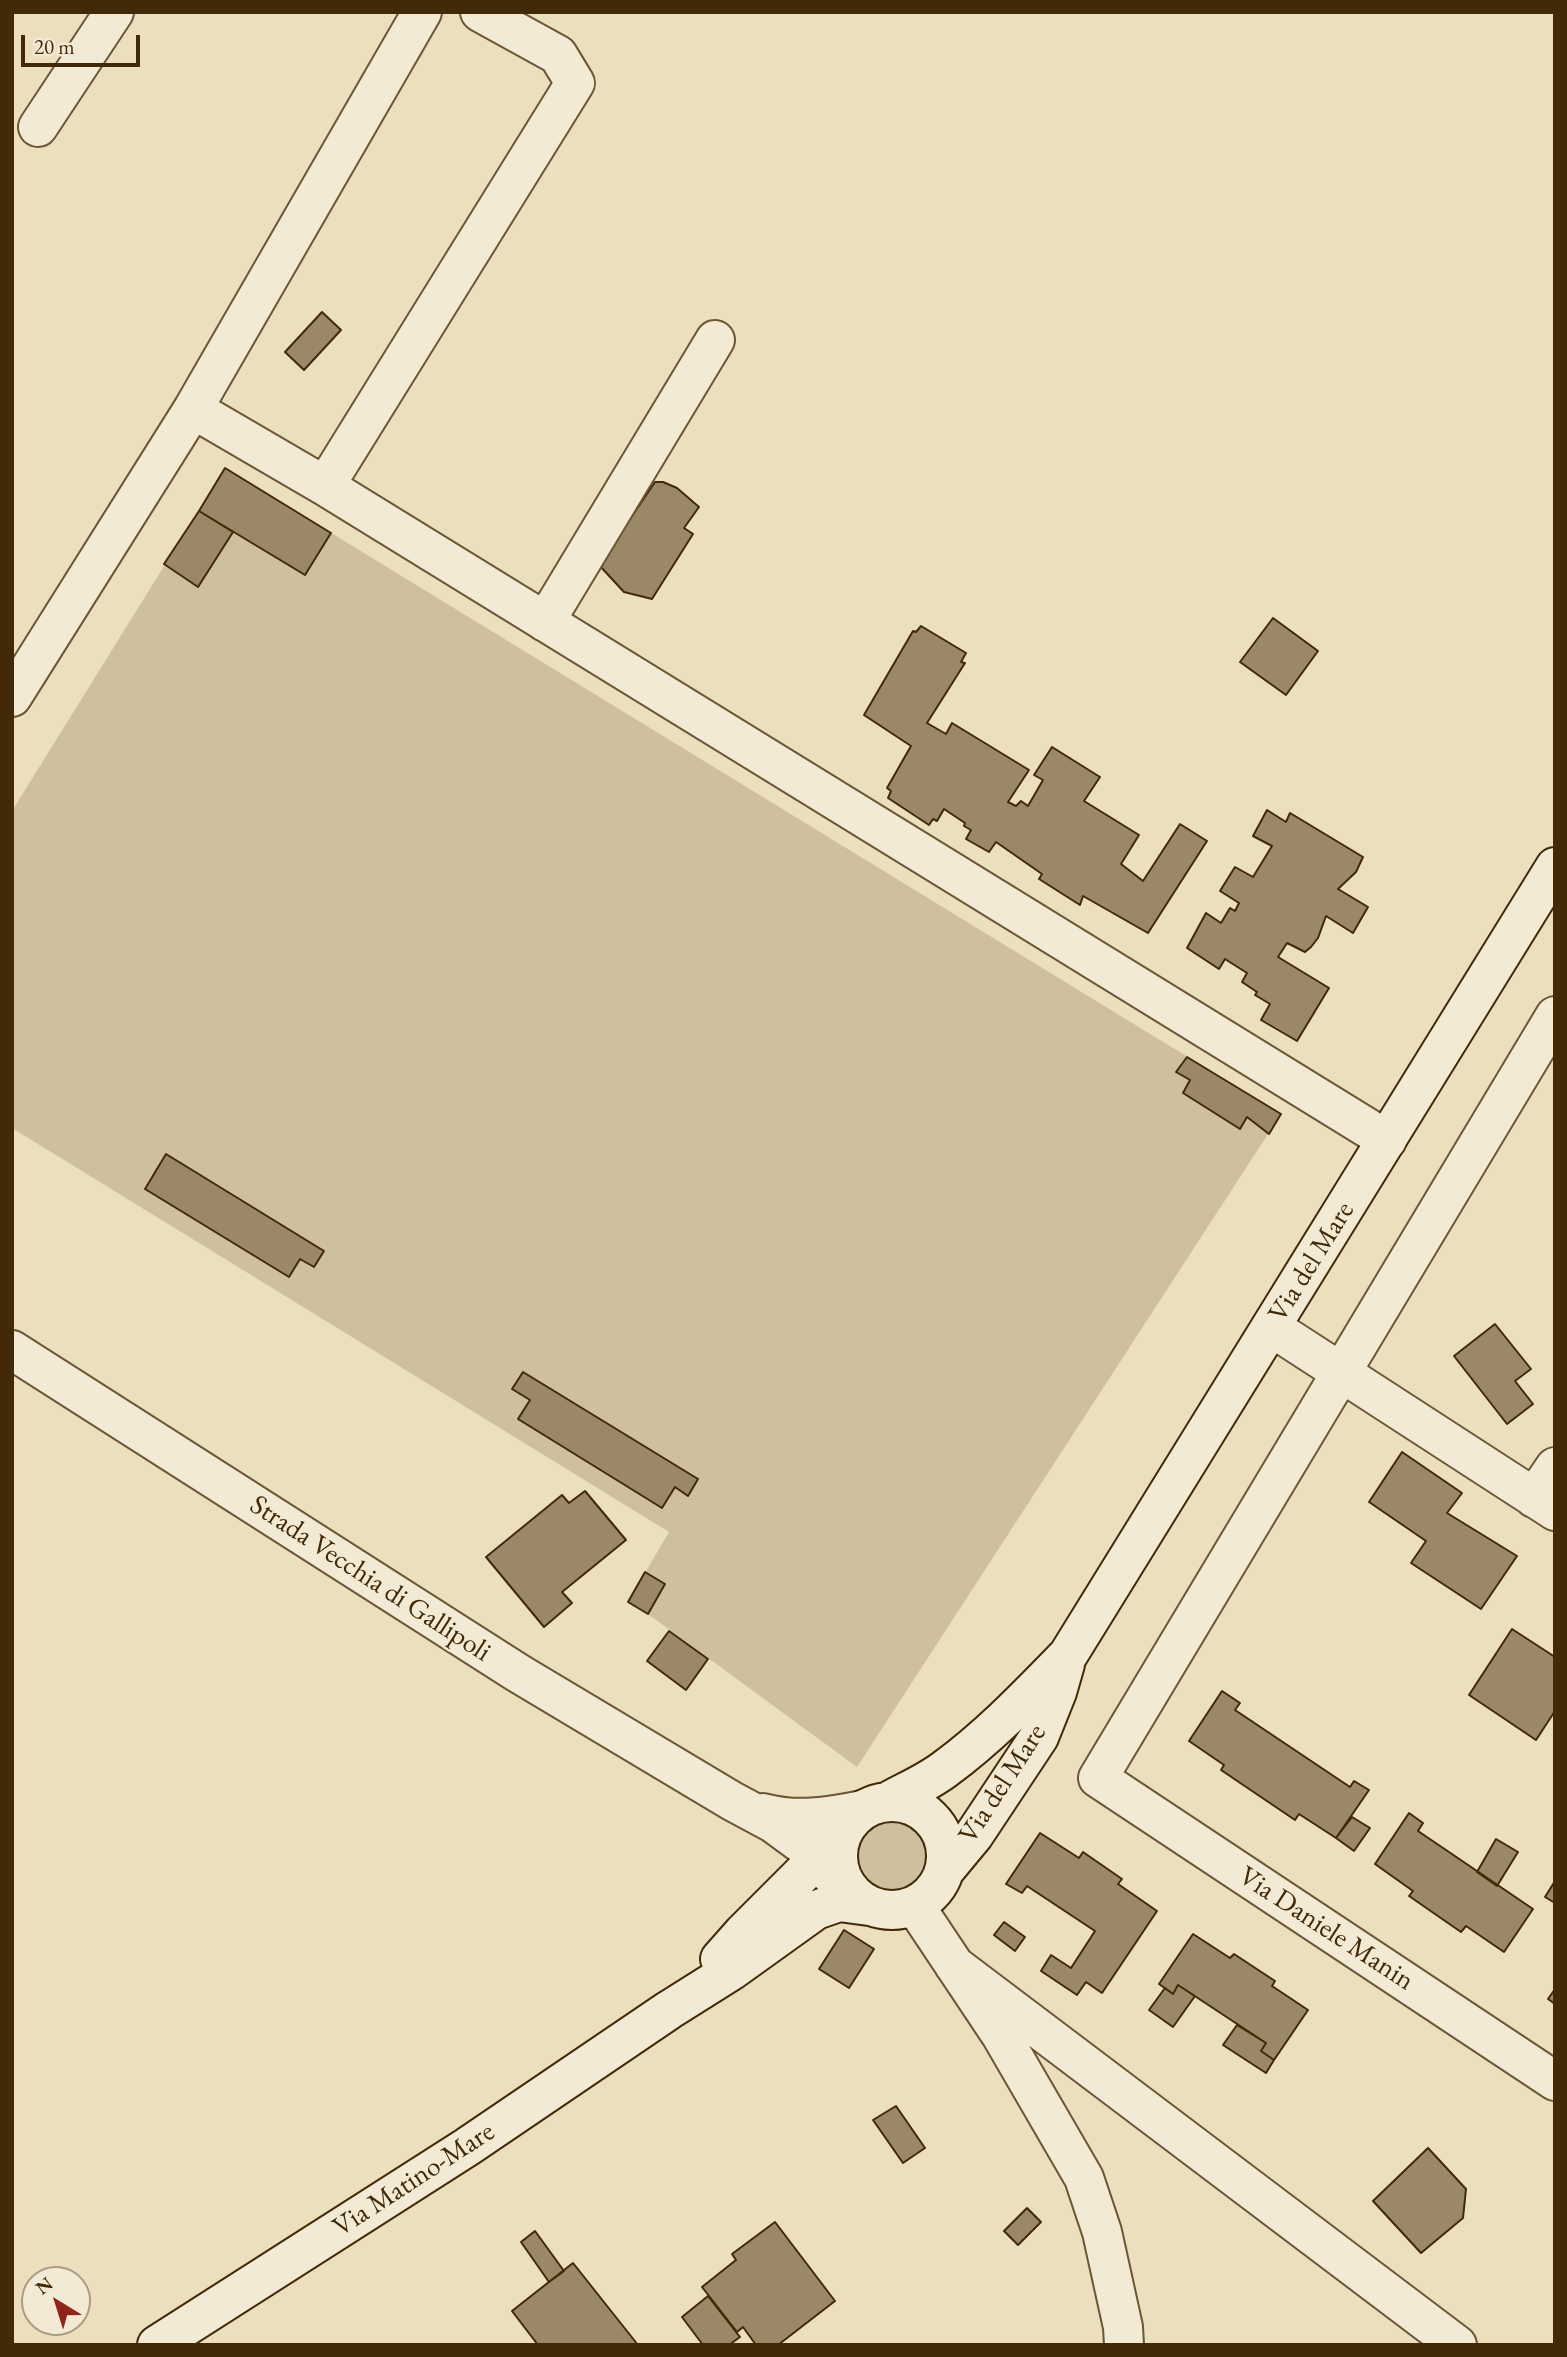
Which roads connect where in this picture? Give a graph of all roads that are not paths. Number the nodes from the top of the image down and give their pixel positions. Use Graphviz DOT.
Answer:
graph roads {
  1 [pos="114,12"];
  2 [pos="422,12"];
  3 [pos="480,12"];
  4 [pos="38,127"];
  5 [pos="715,340"];
  6 [pos="193,408"];
  7 [pos="325,486"];
  8 [pos="545,622"];
  9 [pos="12,697"];
  10 [pos="1555,867"];
  11 [pos="1555,1016"];
  12 [pos="1387,1140"];
  13 [pos="1271,1327"];
  14 [pos="12,1350"];
  15 [pos="1343,1372"];
  16 [pos="1548,1492"];
  17 [pos="1068,1655"];
  18 [pos="732,1801"];
  19 [pos="853,1849"];
  20 [pos="945,1870"];
  21 [pos="915,1906"];
  22 [pos="954,1965"];
  23 [pos="669,2010"];
  24 [pos="1555,2081"];
  25 [pos="157,2345"];
  26 [pos="1124,2345"];
  27 [pos="1457,2345"];
  1 -- 4 [label="street"];
  2 -- 6 [label="street"];
  3 -- 7 [label="street"];
  5 -- 8 [label="street"];
  6 -- 7 [label="street"];
  6 -- 9 [label="street"];
  7 -- 8 [label="street"];
  8 -- 12 [label="street"];
  10 -- 12 [label="street, Via del Mare"];
  11 -- 15 [label="street"];
  12 -- 13 [label="street, Via del Mare"];
  13 -- 15 [label="street"];
  13 -- 17 [label="street, Via del Mare"];
  14 -- 18 [label="street, Strada Vecchia di Gallipoli"];
  15 -- 16 [label="street"];
  15 -- 24 [label="street, Via Daniele Manin"];
  17 -- 19 [label="street, Via del Mare"];
  17 -- 20 [label="street, Via del Mare"];
  18 -- 19 [label="street, Strada Vecchia di Gallipoli"];
  18 -- 19 [label="street, Strada Vecchia di Gallipoli"];
  19 -- 20 [label="street, Via del Mare"];
  19 -- 21 [label="street"];
  19 -- 23 [label="street"];
  19 -- 23 [label="street"];
  20 -- 21 [label="street, Via del Mare"];
  21 -- 22 [label="street"];
  22 -- 26 [label="street"];
  22 -- 27 [label="street"];
  23 -- 25 [label="street, Via Matino-Mare"];
}
